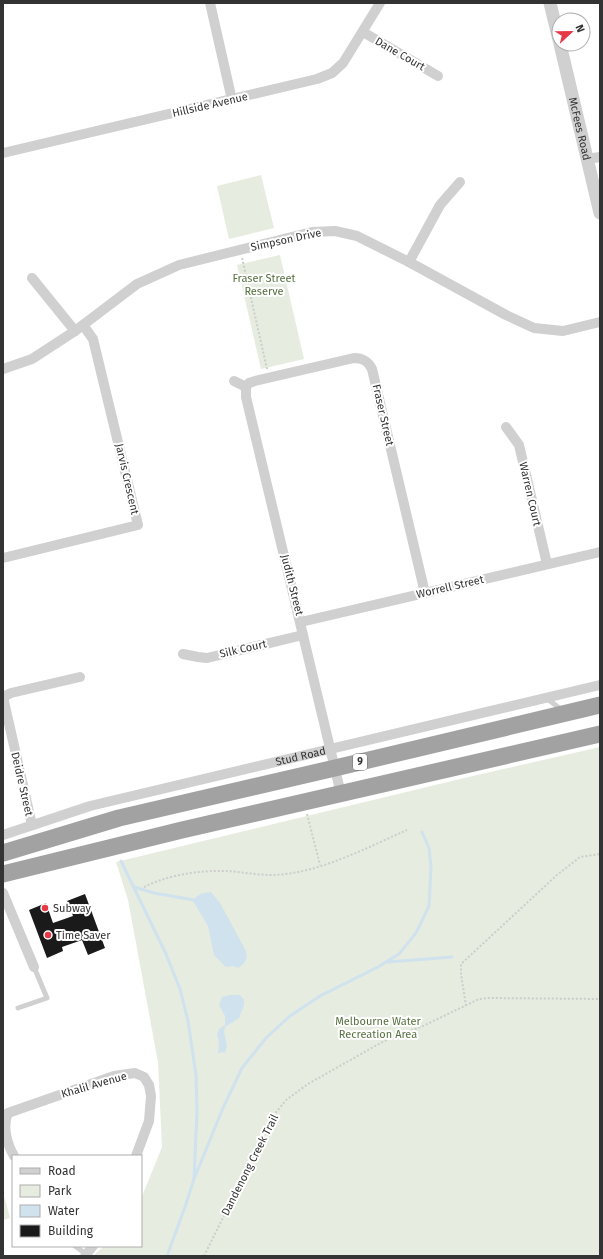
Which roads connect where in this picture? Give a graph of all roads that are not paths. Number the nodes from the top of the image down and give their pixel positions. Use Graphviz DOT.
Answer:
graph roads {
  1 [pos="210,3"];
  2 [pos="380,3"];
  3 [pos="363,32"];
  4 [pos="562,52"];
  5 [pos="438,76"];
  6 [pos="232,100"];
  7 [pos="3,153"];
  8 [pos="600,157"];
  9 [pos="587,160"];
  10 [pos="460,182"];
  11 [pos="600,214"];
  12 [pos="409,262"];
  13 [pos="32,278"];
  14 [pos="600,322"];
  15 [pos="79,328"];
  16 [pos="3,369"];
  17 [pos="234,381"];
  18 [pos="246,387"];
  19 [pos="506,427"];
  20 [pos="600,552"];
  21 [pos="3,558"];
  22 [pos="547,564"];
  23 [pos="425,593"];
  24 [pos="301,622"];
  25 [pos="304,635"];
  26 [pos="183,654"];
  27 [pos="80,677"];
  28 [pos="600,685"];
  29 [pos="3,697"];
  30 [pos="545,698"];
  31 [pos="600,705"];
  32 [pos="566,713"];
  33 [pos="600,734"];
  34 [pos="330,749"];
  35 [pos="335,768"];
  36 [pos="341,794"];
  37 [pos="32,825"];
  38 [pos="3,834"];
  39 [pos="3,853"];
  40 [pos="3,874"];
  41 [pos="3,893"];
  42 [pos="34,967"];
  43 [pos="18,1008"];
  44 [pos="13,1155"];
  45 [pos="136,1155"];
  46 [pos="76,1247"];
  47 [pos="92,1247"];
  48 [pos="86,1255"];
  1 -- 6 [label="street"];
  2 -- 3 [label="street, Hillside Avenue"];
  3 -- 5 [label="street, Dane Court"];
  3 -- 6 [label="street, Hillside Avenue"];
  4 -- 9 [label="street, McFees Road"];
  6 -- 7 [label="street, Hillside Avenue"];
  8 -- 9 [label="street"];
  9 -- 11 [label="street, McFees Road"];
  10 -- 12 [label="street"];
  12 -- 14 [label="street, Simpson Drive"];
  12 -- 15 [label="street, Simpson Drive"];
  13 -- 15 [label="street"];
  15 -- 16 [label="street, Simpson Drive"];
  15 -- 21 [label="street, Jarvis Crescent"];
  17 -- 18 [label="street"];
  18 -- 23 [label="street, Fraser Street"];
  18 -- 24 [label="street, Judith Street"];
  19 -- 22 [label="street, Warren Court"];
  20 -- 22 [label="street, Worrell Street"];
  22 -- 23 [label="street, Worrell Street"];
  23 -- 24 [label="street, Worrell Street"];
  24 -- 25 [label="street, Judith Street"];
  25 -- 26 [label="street, Silk Court"];
  25 -- 34 [label="street, Judith Street"];
  27 -- 29 [label="street"];
  28 -- 30 [label="street, Stud Road"];
  29 -- 37 [label="street, Deidre Street"];
  30 -- 32 [label="lane"];
  30 -- 34 [label="street, Stud Road"];
  31 -- 32 [label="highway, Stud Road / 9"];
  32 -- 35 [label="highway, Stud Road / 9"];
  33 -- 36 [label="highway"];
  34 -- 35 [label="street, Judith Street"];
  34 -- 37 [label="street, Stud Road"];
  35 -- 36 [label="street, Judith Street"];
  35 -- 39 [label="highway, Stud Road / 9"];
  36 -- 40 [label="highway"];
  37 -- 38 [label="street, Stud Road"];
  41 -- 42 [label="street"];
  42 -- 43 [label="lane"];
  44 -- 45 [label="street, Khalil Avenue"];
  46 -- 48 [label="lane"];
  47 -- 48 [label="street"];
}
